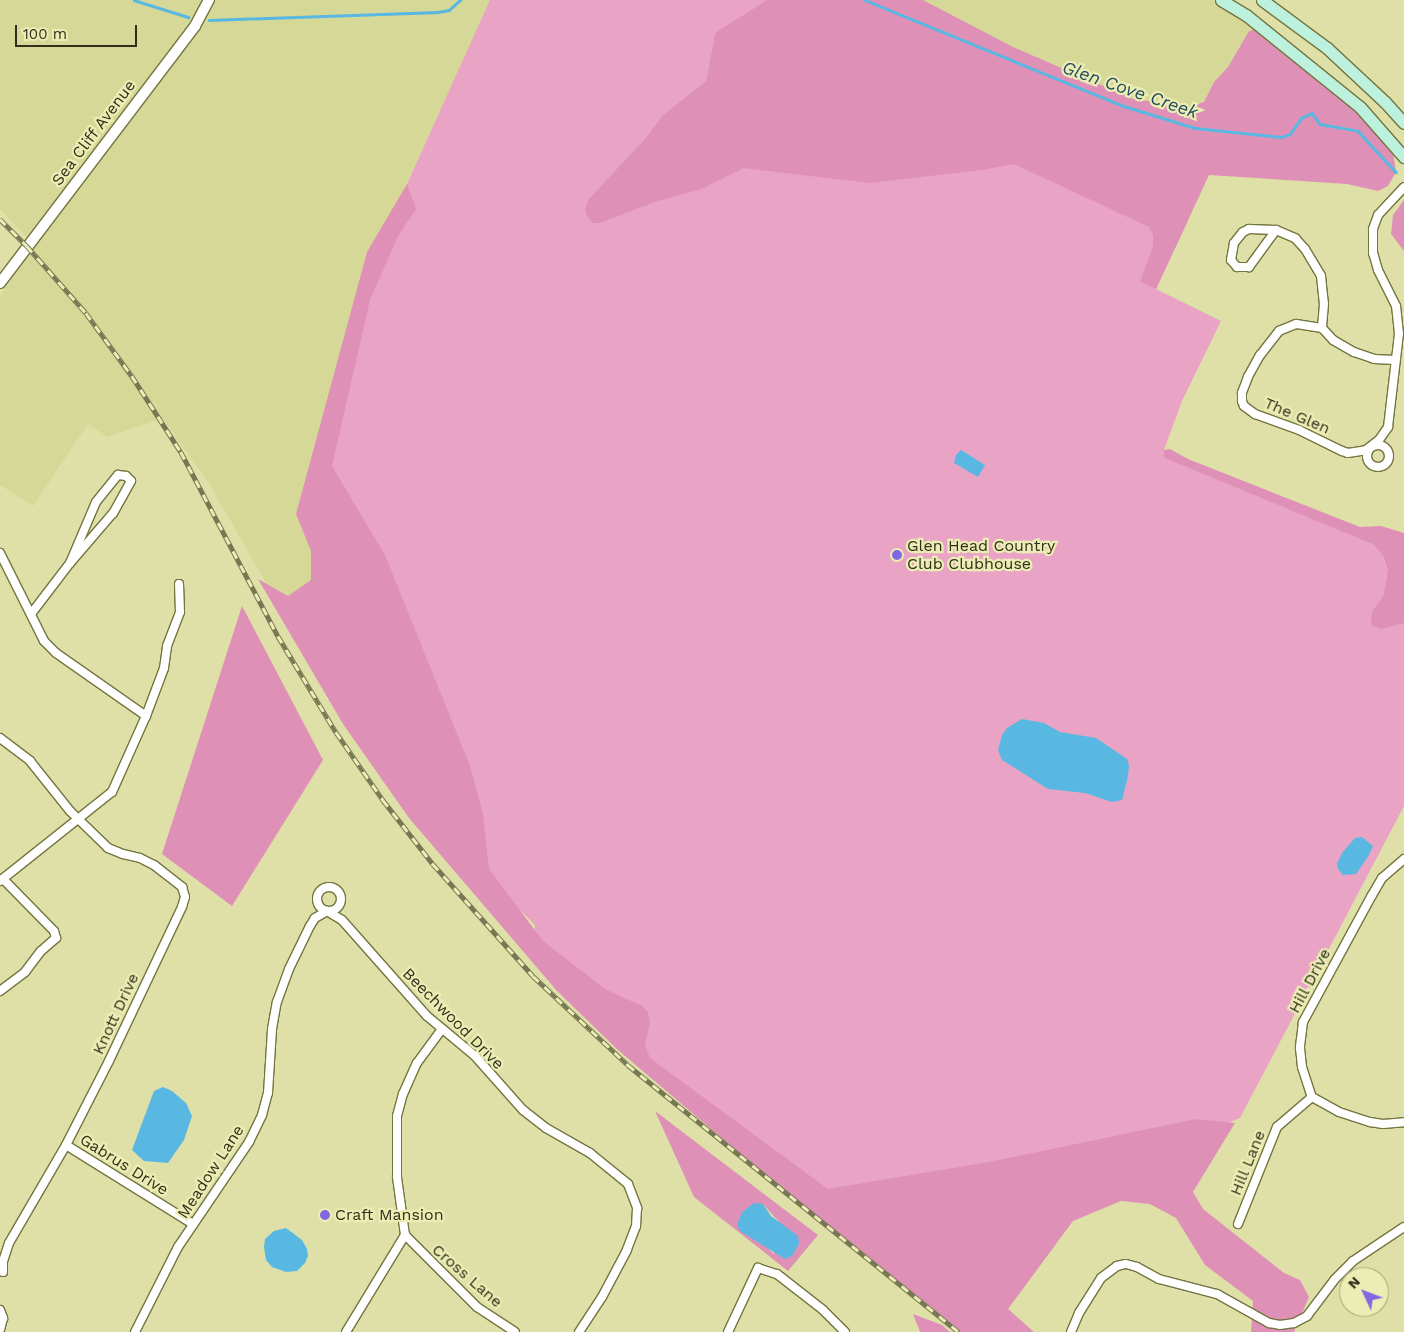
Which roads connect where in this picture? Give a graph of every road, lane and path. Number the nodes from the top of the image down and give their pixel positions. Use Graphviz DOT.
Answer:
graph roads {
  1 [pos="209,0"];
  2 [pos="1221,0"];
  3 [pos="1233,0"];
  4 [pos="1262,0"];
  5 [pos="1239,11"];
  6 [pos="1404,122"];
  7 [pos="1404,157"];
  8 [pos="1404,187"];
  9 [pos="1276,230"];
  10 [pos="0,283"];
  11 [pos="1322,328"];
  12 [pos="1395,360"];
  13 [pos="0,553"];
  14 [pos="70,563"];
  15 [pos="179,584"];
  16 [pos="30,614"];
  17 [pos="146,716"];
  18 [pos="0,740"];
  19 [pos="80,819"];
  20 [pos="1404,858"];
  21 [pos="1,880"];
  22 [pos="327,911"];
  23 [pos="0,991"];
  24 [pos="442,1029"];
  25 [pos="1312,1097"];
  26 [pos="1404,1122"];
  27 [pos="66,1145"];
  28 [pos="193,1224"];
  29 [pos="1238,1224"];
  30 [pos="1404,1228"];
  31 [pos="405,1235"];
  32 [pos="1,1263"];
  33 [pos="3,1272"];
  34 [pos="0,1310"];
  35 [pos="837,1324"];
  36 [pos="0,1330"];
  37 [pos="135,1332"];
  38 [pos="346,1332"];
  39 [pos="515,1332"];
  40 [pos="579,1332"];
  41 [pos="728,1332"];
  42 [pos="833,1332"];
  43 [pos="845,1332"];
  44 [pos="1071,1332"];
  1 -- 10 [label="street, Sea Cliff Avenue"];
  2 -- 5 [label="main road"];
  3 -- 5 [label="main road"];
  4 -- 6 [label="main road"];
  5 -- 7 [label="main road"];
  8 -- 12 [label="street, The Glen"];
  9 -- 9 [label="street"];
  9 -- 11 [label="street"];
  11 -- 12 [label="street"];
  11 -- 12 [label="street, The Glen"];
  13 -- 16 [label="street"];
  14 -- 14 [label="street"];
  14 -- 16 [label="street"];
  15 -- 17 [label="street"];
  16 -- 17 [label="street"];
  17 -- 19 [label="street"];
  18 -- 19 [label="street"];
  19 -- 21 [label="street"];
  19 -- 27 [label="street, Knott Drive"];
  20 -- 25 [label="street, Hill Drive"];
  21 -- 23 [label="street"];
  22 -- 24 [label="street, Beechwood Drive"];
  22 -- 28 [label="street, Meadow Lane"];
  24 -- 31 [label="street"];
  24 -- 40 [label="street, Beechwood Drive"];
  25 -- 26 [label="street"];
  25 -- 29 [label="street, Hill Lane"];
  27 -- 28 [label="street, Gabrus Drive"];
  27 -- 32 [label="street, Knott Drive"];
  28 -- 37 [label="street, Meadow Lane"];
  30 -- 44 [label="street"];
  31 -- 38 [label="street"];
  31 -- 39 [label="street, Cross Lane"];
  32 -- 33 [label="street, Knott Drive"];
  34 -- 36 [label="street"];
  35 -- 41 [label="street"];
  35 -- 42 [label="street"];
  35 -- 43 [label="street"];
}
